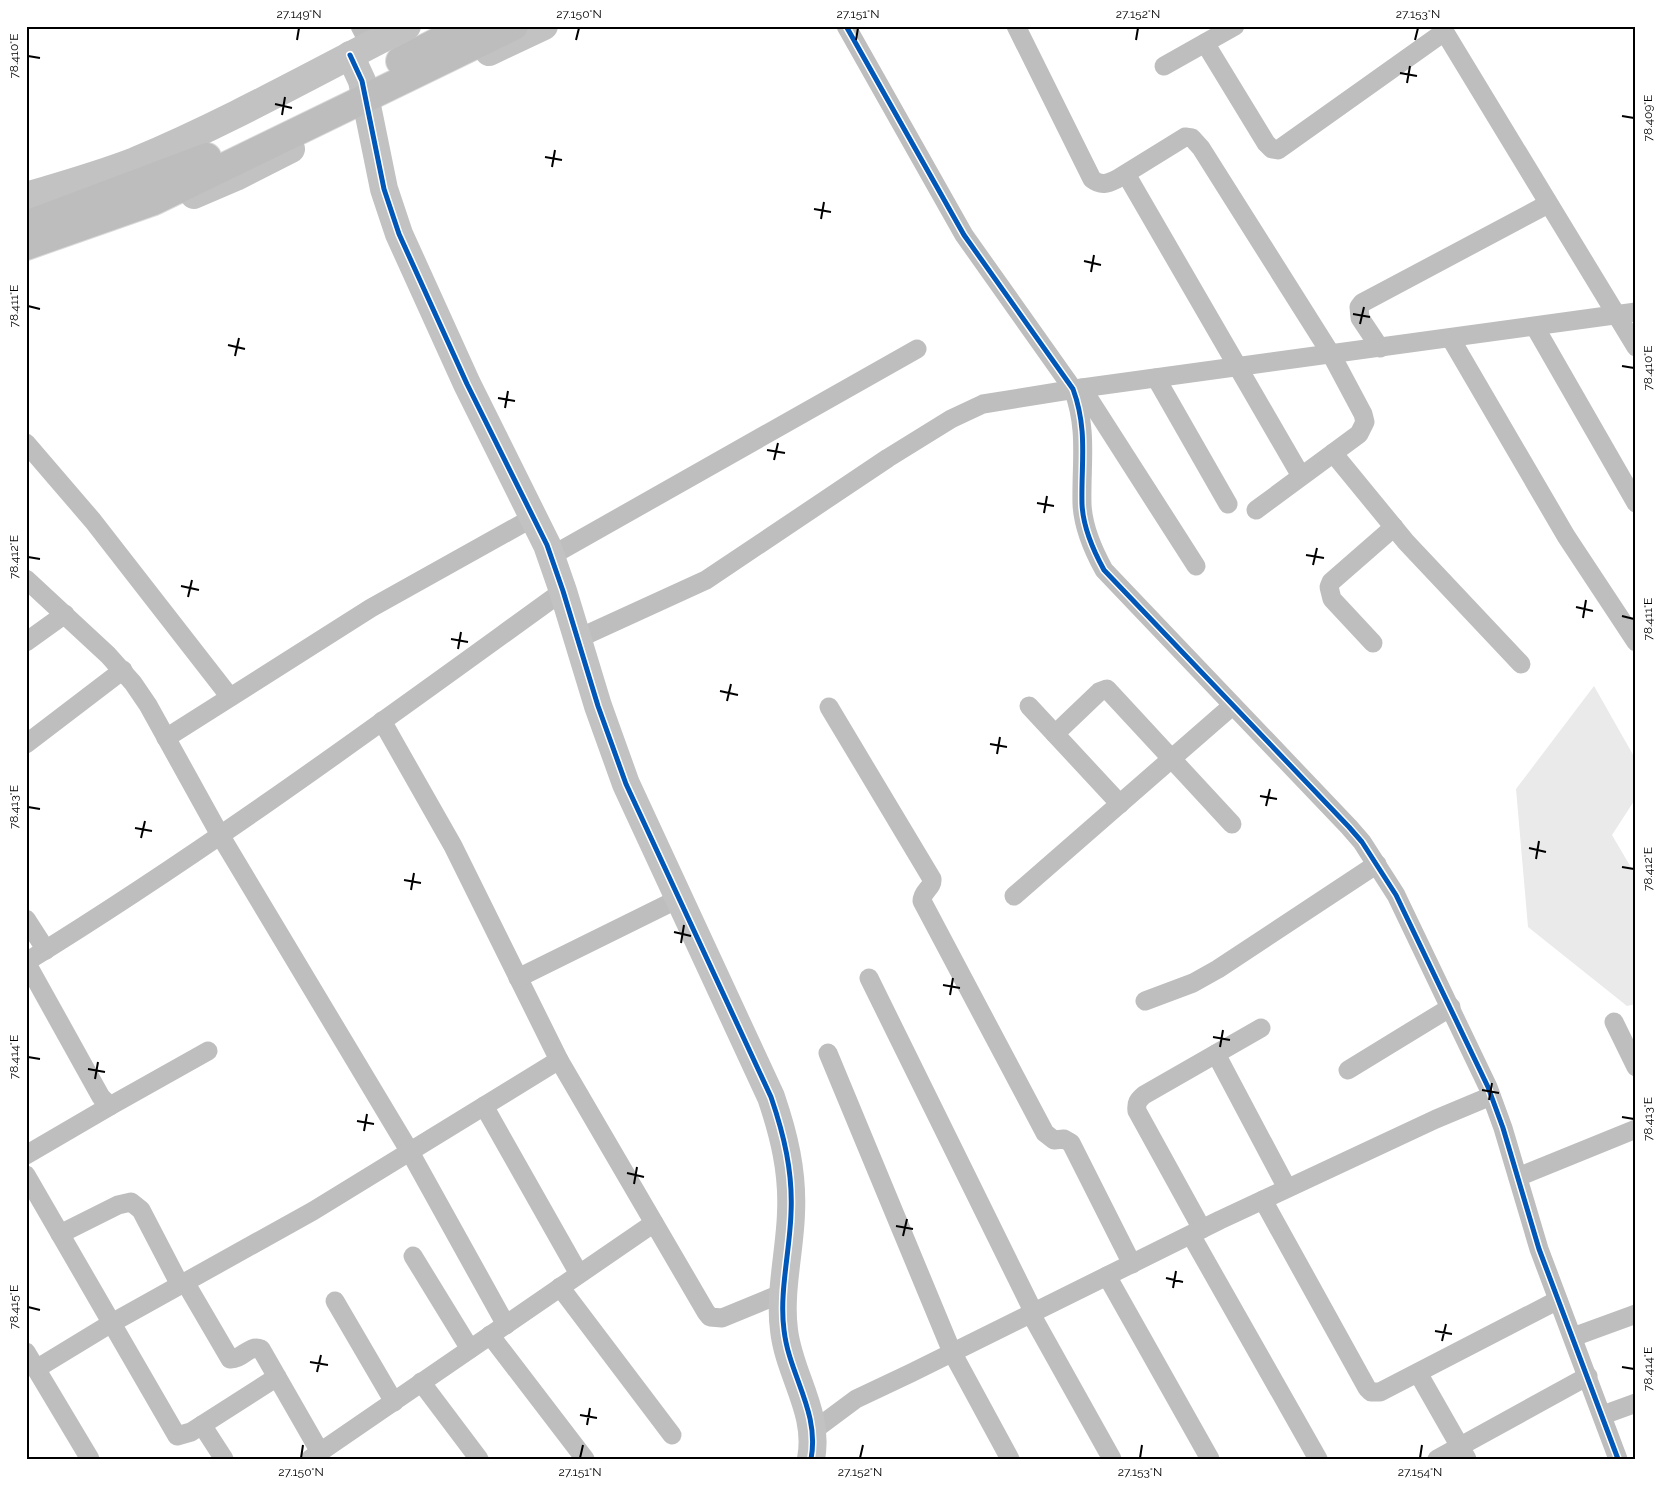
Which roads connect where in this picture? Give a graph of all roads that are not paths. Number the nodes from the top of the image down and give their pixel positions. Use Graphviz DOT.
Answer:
graph roads {
  1 [pos="407,26"];
  2 [pos="468,26"];
  3 [pos="514,26"];
  4 [pos="544,26"];
  5 [pos="846,26"];
  6 [pos="1016,26"];
  7 [pos="1235,26"];
  8 [pos="1442,29"];
  9 [pos="360,42"];
  10 [pos="1205,43"];
  11 [pos="1164,66"];
  12 [pos="365,96"];
  13 [pos="1126,174"];
  14 [pos="26,196"];
  15 [pos="1548,204"];
  16 [pos="26,226"];
  17 [pos="26,246"];
  18 [pos="26,258"];
  19 [pos="1636,312"];
  20 [pos="1616,315"];
  21 [pos="1535,327"];
  22 [pos="1451,338"];
  23 [pos="1636,347"];
  24 [pos="1380,348"];
  25 [pos="917,349"];
  26 [pos="1331,354"];
  27 [pos="1236,367"];
  28 [pos="1156,378"];
  29 [pos="1078,388"];
  30 [pos="26,443"];
  31 [pos="1332,453"];
  32 [pos="1302,476"];
  33 [pos="1636,503"];
  34 [pos="1228,504"];
  35 [pos="1256,510"];
  36 [pos="534,517"];
  37 [pos="1394,527"];
  38 [pos="551,556"];
  39 [pos="1196,566"];
  40 [pos="26,579"];
  41 [pos="563,591"];
  42 [pos="65,614"];
  43 [pos="577,639"];
  44 [pos="26,642"];
  45 [pos="1636,642"];
  46 [pos="1373,643"];
  47 [pos="1522,664"];
  48 [pos="123,670"];
  49 [pos="230,698"];
  50 [pos="1029,706"];
  51 [pos="1232,706"];
  52 [pos="829,708"];
  53 [pos="382,721"];
  54 [pos="1055,734"];
  55 [pos="166,738"];
  56 [pos="26,744"];
  57 [pos="1172,758"];
  58 [pos="1120,804"];
  59 [pos="1232,824"];
  60 [pos="220,835"];
  61 [pos="1377,864"];
  62 [pos="1014,896"];
  63 [pos="678,899"];
  64 [pos="26,919"];
  65 [pos="46,950"];
  66 [pos="26,962"];
  67 [pos="518,978"];
  68 [pos="869,978"];
  69 [pos="1145,1001"];
  70 [pos="1451,1007"];
  71 [pos="1614,1022"];
  72 [pos="1261,1028"];
  73 [pos="208,1051"];
  74 [pos="828,1053"];
  75 [pos="1216,1054"];
  76 [pos="559,1060"];
  77 [pos="1636,1067"];
  78 [pos="1348,1070"];
  79 [pos="1491,1096"];
  80 [pos="110,1106"];
  81 [pos="484,1106"];
  82 [pos="1636,1129"];
  83 [pos="29,1147"];
  84 [pos="410,1152"];
  85 [pos="26,1175"];
  86 [pos="1518,1177"];
  87 [pos="1287,1188"];
  88 [pos="1263,1200"];
  89 [pos="654,1223"];
  90 [pos="1196,1232"];
  91 [pos="60,1234"];
  92 [pos="413,1256"];
  93 [pos="1132,1264"];
  94 [pos="579,1274"];
  95 [pos="1107,1276"];
  96 [pos="182,1284"];
  97 [pos="560,1287"];
  98 [pos="785,1292"];
  99 [pos="1558,1300"];
  100 [pos="335,1301"];
  101 [pos="1032,1314"];
  102 [pos="1636,1314"];
  103 [pos="110,1324"];
  104 [pos="506,1324"];
  105 [pos="490,1336"];
  106 [pos="1573,1337"];
  107 [pos="470,1349"];
  108 [pos="26,1352"];
  109 [pos="952,1352"];
  110 [pos="36,1369"];
  111 [pos="1418,1373"];
  112 [pos="1588,1376"];
  113 [pos="277,1377"];
  114 [pos="421,1382"];
  115 [pos="394,1402"];
  116 [pos="1636,1403"];
  117 [pos="1602,1415"];
  118 [pos="202,1425"];
  119 [pos="813,1431"];
  120 [pos="672,1435"];
  121 [pos="1463,1453"];
  122 [pos="315,1455"];
  123 [pos="1613,1457"];
  124 [pos="90,1459"];
  125 [pos="224,1459"];
  126 [pos="479,1459"];
  127 [pos="585,1459"];
  128 [pos="812,1459"];
  129 [pos="1010,1459"];
  130 [pos="1112,1459"];
  131 [pos="1210,1459"];
  132 [pos="1318,1459"];
  133 [pos="1438,1459"];
  1 -- 9 [label="street"];
  2 -- 12 [label="main road"];
  3 -- 12 [label="main road"];
  4 -- 12 [label="street"];
  5 -- 29 [label="street"];
  6 -- 13 [label="street"];
  7 -- 10 [label="street"];
  8 -- 10 [label="street"];
  8 -- 15 [label="street"];
  9 -- 12 [label="street"];
  9 -- 14 [label="street"];
  10 -- 11 [label="street"];
  12 -- 16 [label="main road"];
  12 -- 17 [label="main road"];
  12 -- 18 [label="street"];
  12 -- 36 [label="street"];
  13 -- 26 [label="street"];
  13 -- 27 [label="street"];
  15 -- 20 [label="street"];
  15 -- 24 [label="street"];
  19 -- 20 [label="street"];
  20 -- 21 [label="street"];
  20 -- 23 [label="street"];
  21 -- 22 [label="street"];
  21 -- 33 [label="street"];
  22 -- 24 [label="street"];
  22 -- 45 [label="street"];
  24 -- 26 [label="street"];
  25 -- 38 [label="street"];
  26 -- 27 [label="street"];
  26 -- 31 [label="street"];
  27 -- 28 [label="street"];
  27 -- 32 [label="street"];
  28 -- 29 [label="street"];
  28 -- 34 [label="street"];
  29 -- 39 [label="street"];
  29 -- 43 [label="street"];
  29 -- 51 [label="street"];
  30 -- 49 [label="street"];
  31 -- 32 [label="street"];
  31 -- 37 [label="street"];
  32 -- 35 [label="street"];
  36 -- 38 [label="street"];
  36 -- 49 [label="street"];
  37 -- 46 [label="street"];
  37 -- 47 [label="street"];
  38 -- 41 [label="street"];
  40 -- 42 [label="street"];
  41 -- 43 [label="street"];
  41 -- 53 [label="street"];
  42 -- 44 [label="street"];
  42 -- 48 [label="street"];
  43 -- 63 [label="street"];
  48 -- 55 [label="street"];
  48 -- 56 [label="street"];
  49 -- 55 [label="street"];
  50 -- 54 [label="street"];
  51 -- 57 [label="street"];
  51 -- 61 [label="street"];
  52 -- 93 [label="street"];
  53 -- 60 [label="street"];
  53 -- 67 [label="street"];
  54 -- 57 [label="street"];
  54 -- 58 [label="street"];
  55 -- 60 [label="street"];
  57 -- 58 [label="street"];
  57 -- 59 [label="street"];
  58 -- 62 [label="street"];
  60 -- 65 [label="street"];
  60 -- 84 [label="street"];
  61 -- 69 [label="street"];
  61 -- 70 [label="street"];
  63 -- 67 [label="street"];
  63 -- 98 [label="street"];
  64 -- 65 [label="street"];
  65 -- 66 [label="street"];
  66 -- 80 [label="street"];
  67 -- 76 [label="street"];
  68 -- 101 [label="street"];
  70 -- 78 [label="street"];
  70 -- 79 [label="street"];
  71 -- 77 [label="street"];
  72 -- 75 [label="street"];
  73 -- 80 [label="street"];
  74 -- 109 [label="street"];
  75 -- 87 [label="street"];
  75 -- 90 [label="street"];
  76 -- 81 [label="street"];
  76 -- 89 [label="street"];
  79 -- 86 [label="street"];
  79 -- 87 [label="street"];
  80 -- 83 [label="street"];
  81 -- 84 [label="street"];
  81 -- 94 [label="street"];
  82 -- 86 [label="street"];
  84 -- 96 [label="street"];
  84 -- 104 [label="street"];
  85 -- 91 [label="street"];
  86 -- 99 [label="street"];
  87 -- 88 [label="street"];
  88 -- 90 [label="street"];
  88 -- 111 [label="street"];
  89 -- 94 [label="street"];
  89 -- 98 [label="street"];
  90 -- 93 [label="street"];
  90 -- 132 [label="street"];
  91 -- 96 [label="street"];
  91 -- 103 [label="street"];
  92 -- 107 [label="street"];
  93 -- 95 [label="street"];
  94 -- 97 [label="street"];
  95 -- 101 [label="street"];
  95 -- 131 [label="street"];
  96 -- 103 [label="street"];
  96 -- 113 [label="street"];
  97 -- 104 [label="street"];
  97 -- 120 [label="street"];
  98 -- 119 [label="street"];
  99 -- 106 [label="street"];
  99 -- 111 [label="street"];
  100 -- 115 [label="street"];
  101 -- 109 [label="street"];
  101 -- 130 [label="street"];
  102 -- 106 [label="street"];
  103 -- 110 [label="street"];
  103 -- 118 [label="street"];
  104 -- 105 [label="street"];
  105 -- 107 [label="street"];
  105 -- 127 [label="street"];
  106 -- 112 [label="street"];
  107 -- 114 [label="street"];
  108 -- 110 [label="street"];
  109 -- 119 [label="street"];
  109 -- 129 [label="street"];
  110 -- 124 [label="street"];
  111 -- 121 [label="street"];
  112 -- 117 [label="street"];
  112 -- 121 [label="street"];
  113 -- 118 [label="street"];
  113 -- 122 [label="street"];
  114 -- 115 [label="street"];
  114 -- 126 [label="street"];
  115 -- 122 [label="street"];
  116 -- 117 [label="street"];
  117 -- 123 [label="street"];
  118 -- 125 [label="street"];
  119 -- 128 [label="street"];
  121 -- 133 [label="street"];
}
